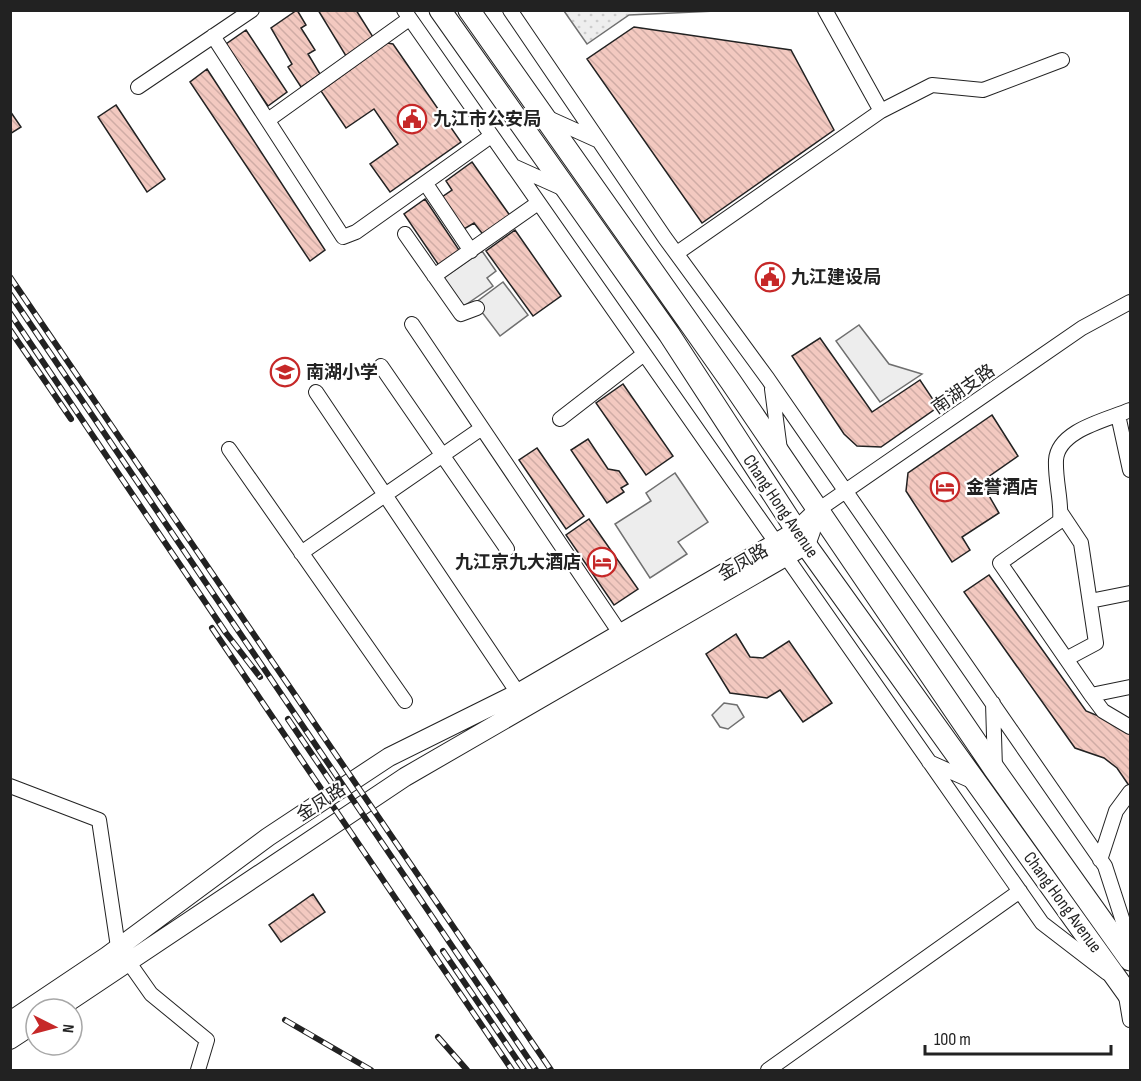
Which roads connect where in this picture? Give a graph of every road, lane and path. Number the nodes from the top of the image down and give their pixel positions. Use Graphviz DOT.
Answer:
graph roads {
  1 [pos="252,10"];
  2 [pos="440,10"];
  3 [pos="469,10"];
  4 [pos="510,10"];
  5 [pos="825,10"];
  6 [pos="405,13"];
  7 [pos="213,36"];
  8 [pos="1062,60"];
  9 [pos="138,87"];
  10 [pos="881,111"];
  11 [pos="542,114"];
  12 [pos="268,120"];
  13 [pos="490,136"];
  14 [pos="599,141"];
  15 [pos="511,165"];
  16 [pos="426,184"];
  17 [pos="566,190"];
  18 [pos="538,203"];
  19 [pos="405,234"];
  20 [pos="471,250"];
  21 [pos="677,253"];
  22 [pos="435,276"];
  23 [pos="1131,302"];
  24 [pos="477,308"];
  25 [pos="412,324"];
  26 [pos="644,354"];
  27 [pos="381,366"];
  28 [pos="771,385"];
  29 [pos="316,392"];
  30 [pos="1124,413"];
  31 [pos="560,419"];
  32 [pos="482,428"];
  33 [pos="228,448"];
  34 [pos="444,455"];
  35 [pos="781,455"];
  36 [pos="1131,470"];
  37 [pos="846,492"];
  38 [pos="386,495"];
  39 [pos="818,510"];
  40 [pos="1061,513"];
  41 [pos="801,538"];
  42 [pos="507,549"];
  43 [pos="780,550"];
  44 [pos="302,553"];
  45 [pos="1131,593"];
  46 [pos="1090,601"];
  47 [pos="620,633"];
  48 [pos="1066,659"];
  49 [pos="1131,687"];
  50 [pos="518,693"];
  51 [pos="1091,695"];
  52 [pos="405,701"];
  53 [pos="993,703"];
  54 [pos="1131,727"];
  55 [pos="927,761"];
  56 [pos="995,770"];
  57 [pos="977,783"];
  58 [pos="10,786"];
  59 [pos="1130,792"];
  60 [pos="1100,860"];
  61 [pos="1020,891"];
  62 [pos="1131,943"];
  63 [pos="123,955"];
  64 [pos="1131,960"];
  65 [pos="1127,992"];
  66 [pos="72,997"];
  67 [pos="1131,1020"];
  68 [pos="10,1021"];
  69 [pos="24,1031"];
  70 [pos="10,1040"];
  71 [pos="198,1071"];
  72 [pos="768,1071"];
  1 -- 7 [label="street"];
  2 -- 17 [label="highway, Chang Hong Avenue"];
  3 -- 11 [label="highway, Chang Hong Avenue"];
  4 -- 14 [label="street"];
  5 -- 10 [label="street"];
  6 -- 12 [label="street"];
  6 -- 13 [label="street"];
  7 -- 9 [label="street"];
  7 -- 12 [label="street"];
  8 -- 10 [label="street"];
  10 -- 21 [label="street"];
  11 -- 14 [label="street"];
  11 -- 35 [label="highway, Chang Hong Avenue"];
  12 -- 16 [label="street"];
  13 -- 15 [label="street"];
  13 -- 16 [label="street"];
  14 -- 21 [label="street"];
  15 -- 17 [label="street"];
  15 -- 18 [label="street"];
  16 -- 20 [label="street"];
  17 -- 41 [label="highway, Chang Hong Avenue"];
  18 -- 20 [label="street"];
  18 -- 26 [label="street"];
  19 -- 22 [label="street"];
  20 -- 22 [label="street"];
  21 -- 28 [label="street"];
  22 -- 24 [label="street"];
  23 -- 37 [label="street, 南湖支路"];
  25 -- 32 [label="street"];
  26 -- 31 [label="street"];
  26 -- 43 [label="street"];
  27 -- 34 [label="street"];
  28 -- 35 [label="street"];
  28 -- 37 [label="street"];
  29 -- 38 [label="street"];
  30 -- 36 [label="street"];
  30 -- 40 [label="street"];
  32 -- 34 [label="street"];
  32 -- 47 [label="street"];
  33 -- 44 [label="street"];
  34 -- 38 [label="street"];
  34 -- 42 [label="street"];
  35 -- 39 [label="highway, Chang Hong Avenue"];
  37 -- 39 [label="street, 南湖支路"];
  37 -- 53 [label="street"];
  38 -- 44 [label="street"];
  38 -- 50 [label="street"];
  39 -- 41 [label="main road, 金凤路"];
  39 -- 56 [label="highway, Chang Hong Avenue"];
  40 -- 46 [label="street"];
  40 -- 48 [label="street"];
  41 -- 43 [label="main road, 金凤路"];
  41 -- 57 [label="highway, Chang Hong Avenue"];
  43 -- 47 [label="main road, 金凤路"];
  43 -- 55 [label="street"];
  43 -- 63 [label="main road, 金凤路"];
  44 -- 52 [label="street"];
  45 -- 46 [label="street"];
  46 -- 48 [label="street"];
  47 -- 50 [label="main road, 金凤路"];
  48 -- 51 [label="street"];
  49 -- 51 [label="street"];
  50 -- 63 [label="main road, 金凤路"];
  51 -- 54 [label="street"];
  53 -- 56 [label="street"];
  53 -- 60 [label="street"];
  55 -- 57 [label="street"];
  55 -- 61 [label="street"];
  56 -- 64 [label="highway, Chang Hong Avenue"];
  57 -- 65 [label="highway, Chang Hong Avenue"];
  58 -- 63 [label="street"];
  59 -- 60 [label="street"];
  60 -- 62 [label="street"];
  61 -- 65 [label="street"];
  61 -- 72 [label="street"];
  63 -- 66 [label="main road, 金凤路"];
  63 -- 68 [label="main road, 金凤路"];
  63 -- 71 [label="street"];
  65 -- 67 [label="street"];
  69 -- 70 [label="main road"];
}
